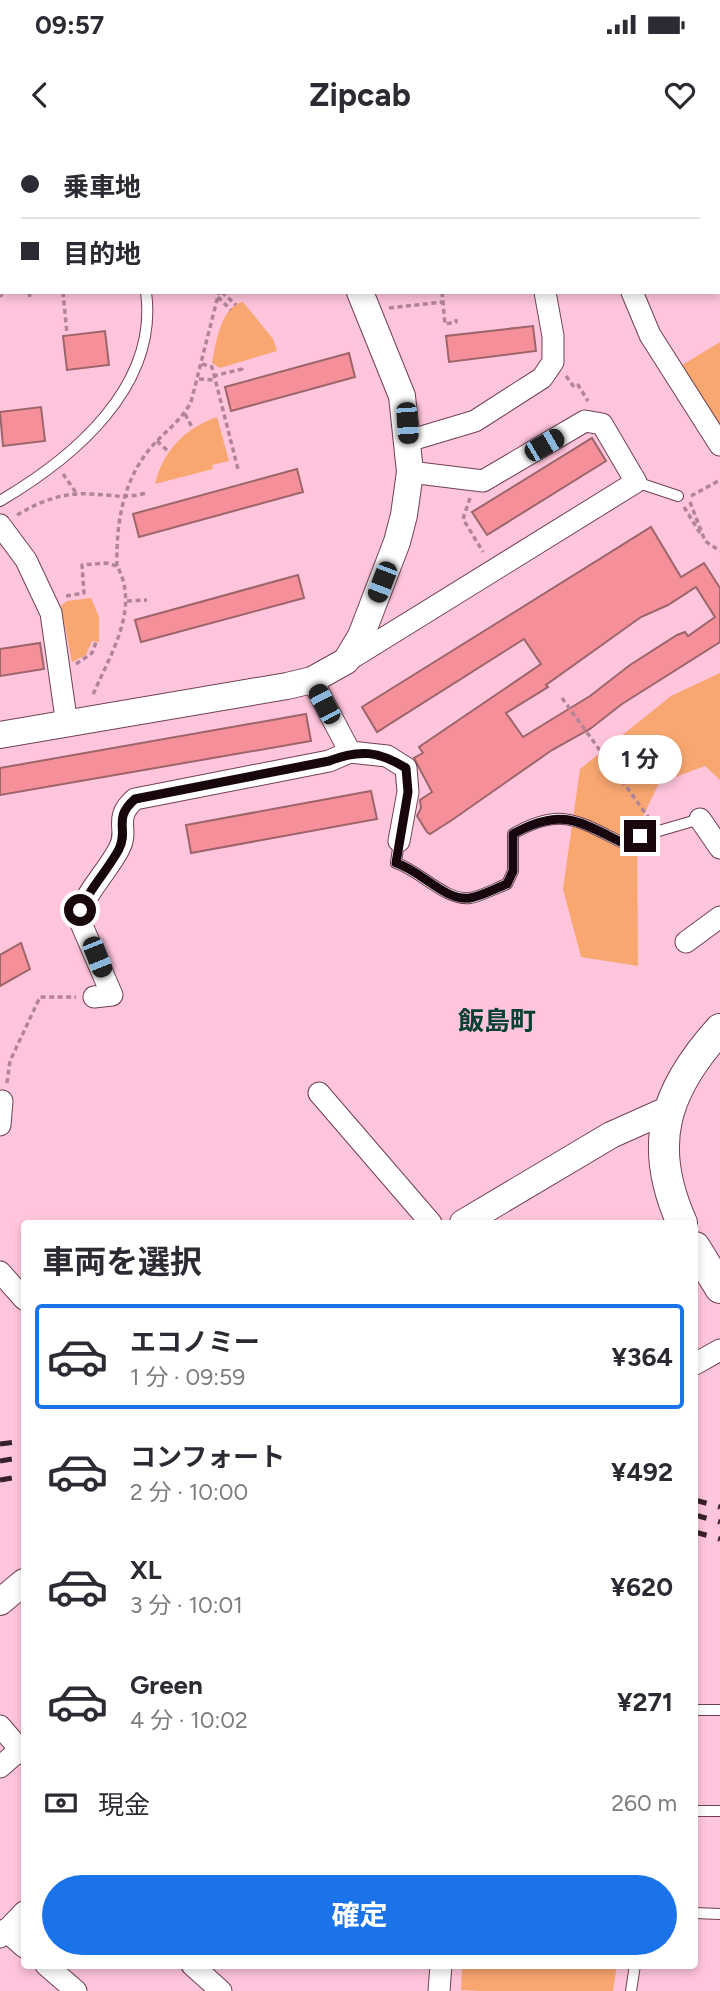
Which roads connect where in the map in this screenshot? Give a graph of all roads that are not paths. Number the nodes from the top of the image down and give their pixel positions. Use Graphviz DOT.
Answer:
graph roads {
  1 [pos="146,294"];
  2 [pos="361,294"];
  3 [pos="545,294"];
  4 [pos="633,294"];
  5 [pos="408,441"];
  6 [pos="720,445"];
  7 [pos="410,472"];
  8 [pos="636,482"];
  9 [pos="678,496"];
  10 [pos="0,501"];
  11 [pos="7,521"];
  12 [pos="346,661"];
  13 [pos="312,680"];
  14 [pos="67,725"];
  15 [pos="0,734"];
  16 [pos="350,752"];
  17 [pos="700,819"];
  18 [pos="399,841"];
  19 [pos="720,848"];
  20 [pos="720,917"];
  21 [pos="686,942"];
  22 [pos="94,997"];
  23 [pos="716,1043"];
  24 [pos="319,1093"];
  25 [pos="2,1101"];
  26 [pos="667,1110"];
  27 [pos="0,1125"];
  28 [pos="428,1220"];
  29 [pos="468,1220"];
  30 [pos="681,1220"];
  31 [pos="698,1252"];
  32 [pos="0,1272"];
  33 [pos="720,1288"];
  34 [pos="21,1295"];
  35 [pos="720,1350"];
  36 [pos="698,1362"];
  37 [pos="21,1585"];
  38 [pos="0,1602"];
  39 [pos="698,1710"];
  40 [pos="720,1710"];
  41 [pos="0,1726"];
  42 [pos="21,1748"];
  43 [pos="21,1751"];
  44 [pos="0,1767"];
  45 [pos="698,1811"];
  46 [pos="720,1811"];
  47 [pos="698,1913"];
  48 [pos="720,1914"];
  49 [pos="21,1915"];
  50 [pos="3,1933"];
  51 [pos="21,1945"];
  52 [pos="51,1969"];
  53 [pos="196,1969"];
  54 [pos="441,1969"];
  55 [pos="634,1969"];
  56 [pos="76,1991"];
  57 [pos="220,1991"];
  58 [pos="439,1991"];
  59 [pos="631,1991"];
  1 -- 10 [label="lane"];
  2 -- 5 [label="street"];
  3 -- 5 [label="street"];
  4 -- 6 [label="street"];
  5 -- 7 [label="street"];
  7 -- 8 [label="street"];
  7 -- 12 [label="street"];
  8 -- 9 [label="lane"];
  8 -- 12 [label="street"];
  11 -- 14 [label="street"];
  12 -- 13 [label="street"];
  13 -- 14 [label="street"];
  13 -- 16 [label="street"];
  14 -- 15 [label="street"];
  16 -- 18 [label="street"];
  16 -- 22 [label="street"];
  17 -- 18 [label="lane"];
  17 -- 19 [label="street"];
  20 -- 21 [label="street"];
  23 -- 26 [label="main road"];
  24 -- 28 [label="street"];
  25 -- 27 [label="street"];
  26 -- 29 [label="street"];
  26 -- 30 [label="main road"];
  31 -- 33 [label="main road"];
  32 -- 34 [label="street"];
  35 -- 36 [label="street"];
  37 -- 38 [label="street"];
  39 -- 40 [label="lane"];
  41 -- 42 [label="street"];
  43 -- 44 [label="street"];
  45 -- 46 [label="lane"];
  47 -- 48 [label="lane"];
  49 -- 50 [label="street"];
  50 -- 51 [label="street"];
  52 -- 56 [label="street"];
  53 -- 57 [label="street"];
  54 -- 58 [label="street"];
  55 -- 59 [label="lane"];
}
